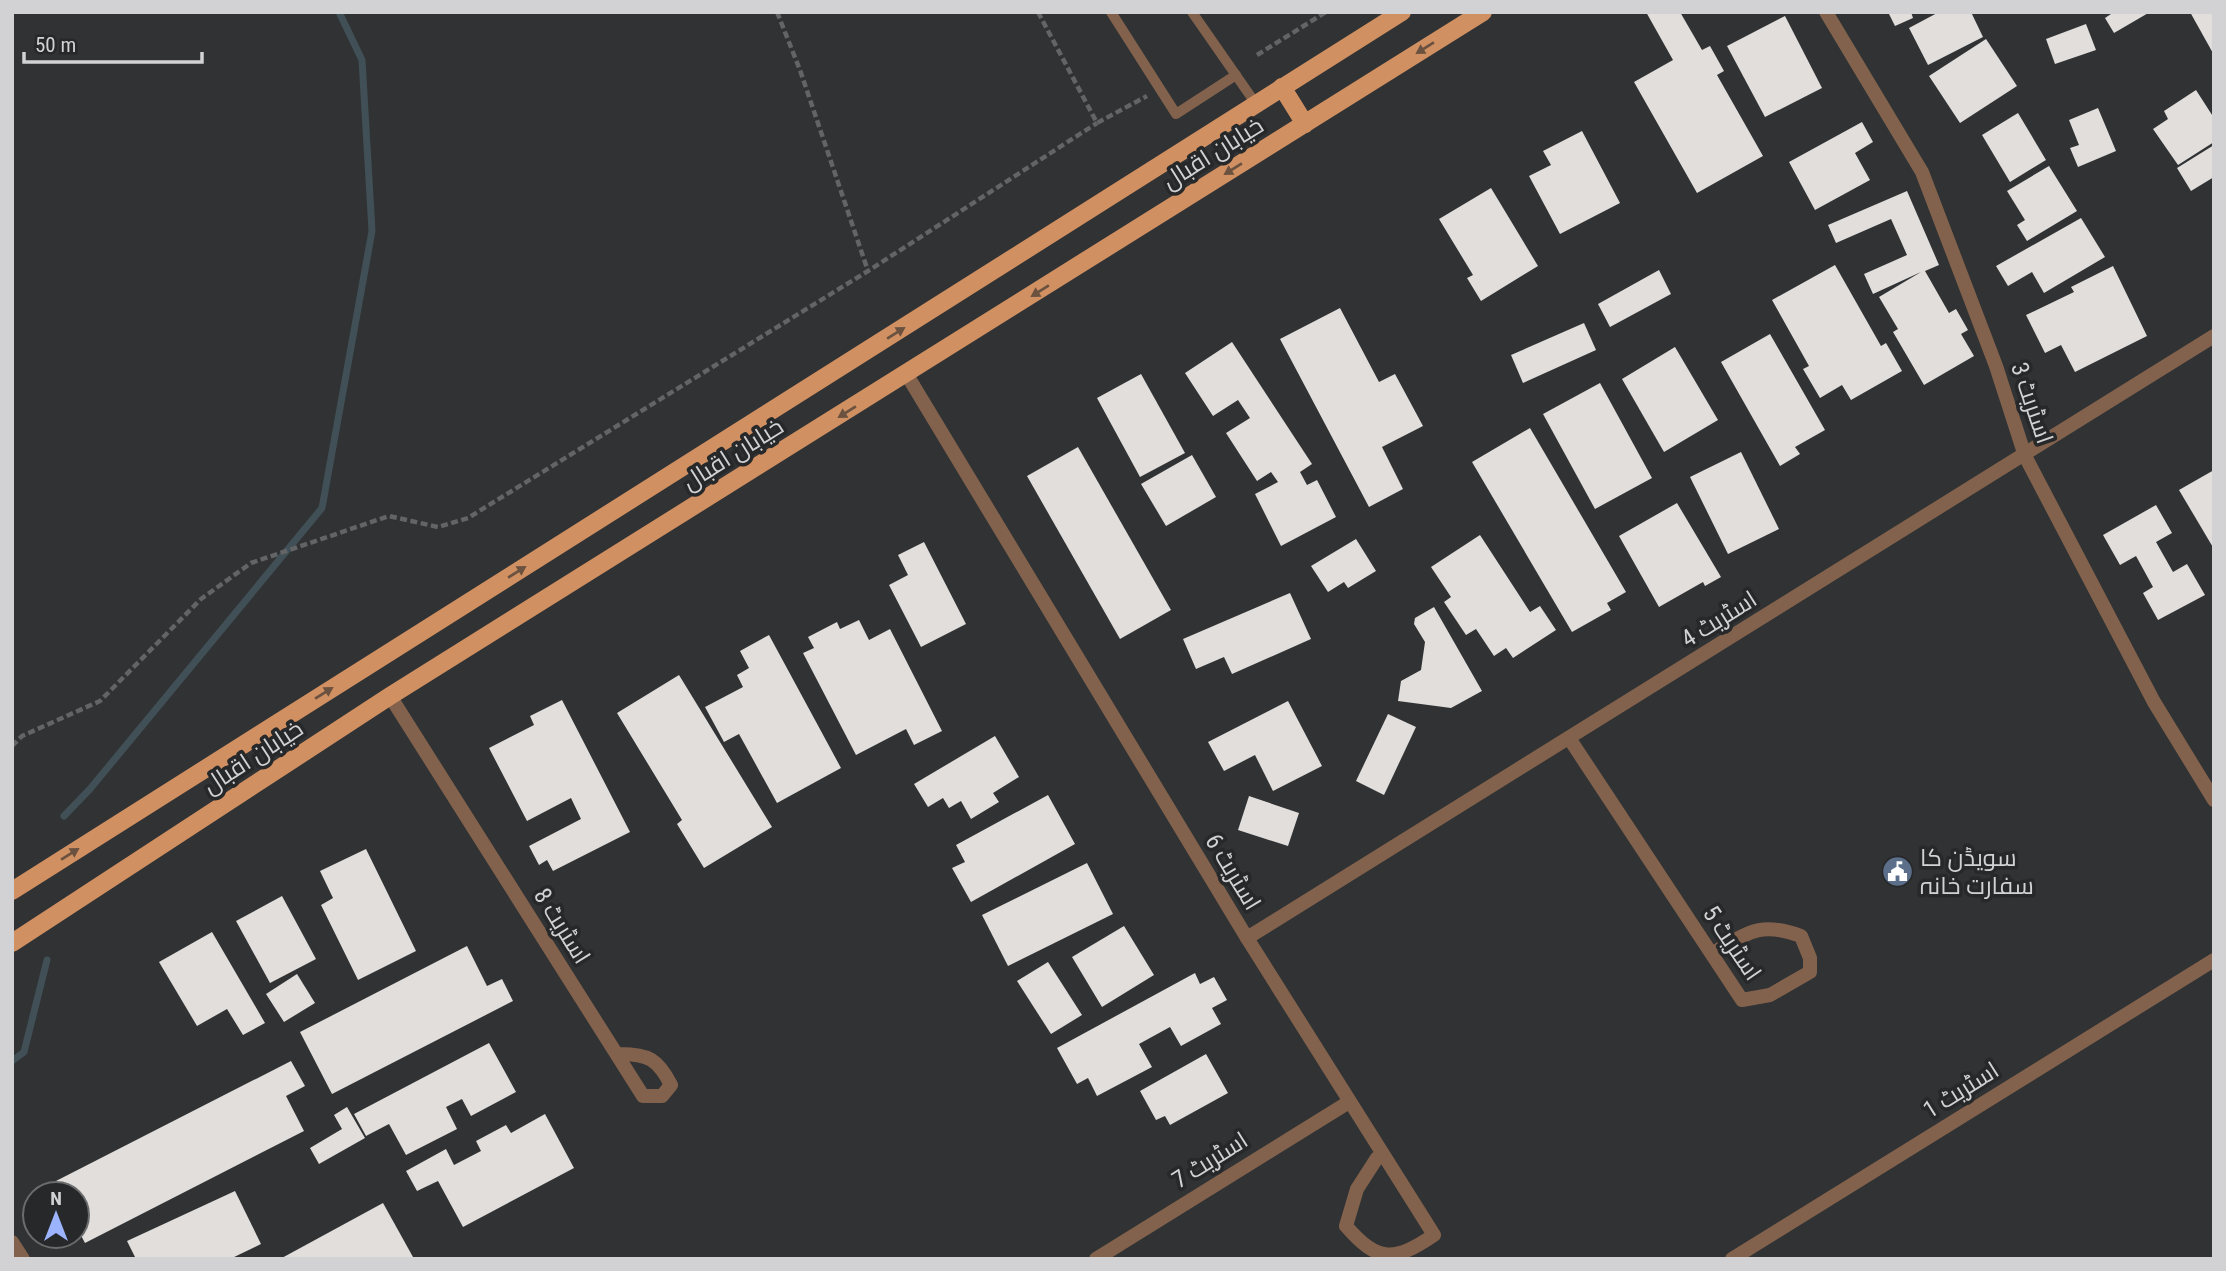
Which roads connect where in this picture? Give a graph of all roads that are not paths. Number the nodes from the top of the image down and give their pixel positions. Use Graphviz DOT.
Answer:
graph roads {
  1 [pos="1111,12"];
  2 [pos="1192,12"];
  3 [pos="1402,12"];
  4 [pos="1483,12"];
  5 [pos="1826,12"];
  6 [pos="1236,75"];
  7 [pos="1282,87"];
  8 [pos="1256,104"];
  9 [pos="1305,124"];
  10 [pos="2214,336"];
  11 [pos="907,375"];
  12 [pos="2025,456"];
  13 [pos="390,696"];
  14 [pos="1569,738"];
  15 [pos="2214,800"];
  16 [pos="12,891"];
  17 [pos="1247,938"];
  18 [pos="12,943"];
  19 [pos="1713,953"];
  20 [pos="2214,960"];
  21 [pos="620,1054"];
  22 [pos="1349,1102"];
  23 [pos="1377,1158"];
  24 [pos="12,1242"];
  25 [pos="23,1259"];
  26 [pos="1096,1259"];
  27 [pos="1732,1259"];
  1 -- 6 [label="lane"];
  2 -- 6 [label="lane"];
  3 -- 7 [label="main road, خیابان اقبال"];
  4 -- 9 [label="main road, خیابان اقبال, one-way"];
  5 -- 12 [label="street, اسٹریٹ 3"];
  6 -- 8 [label="lane"];
  7 -- 8 [label="main road, خیابان اقبال"];
  7 -- 9 [label="main road"];
  16 -- 8 [label="main road, خیابان اقبال, one-way"];
  9 -- 11 [label="main road, خیابان اقبال, one-way"];
  10 -- 12 [label="street, اسٹریٹ 4"];
  11 -- 13 [label="main road, خیابان اقبال, one-way"];
  11 -- 17 [label="street, اسٹریٹ 6"];
  12 -- 14 [label="street, اسٹریٹ 4"];
  12 -- 15 [label="street, اسٹریٹ 3"];
  13 -- 18 [label="main road, خیابان اقبال"];
  13 -- 21 [label="street, اسٹریٹ 8"];
  14 -- 17 [label="street, اسٹریٹ 4"];
  14 -- 19 [label="street, اسٹریٹ 5"];
  17 -- 22 [label="street, اسٹریٹ 6"];
  20 -- 27 [label="street, اسٹریٹ 1"];
  22 -- 23 [label="street, اسٹریٹ 6"];
  22 -- 26 [label="street, اسٹریٹ 7"];
  24 -- 25 [label="street"];
}
